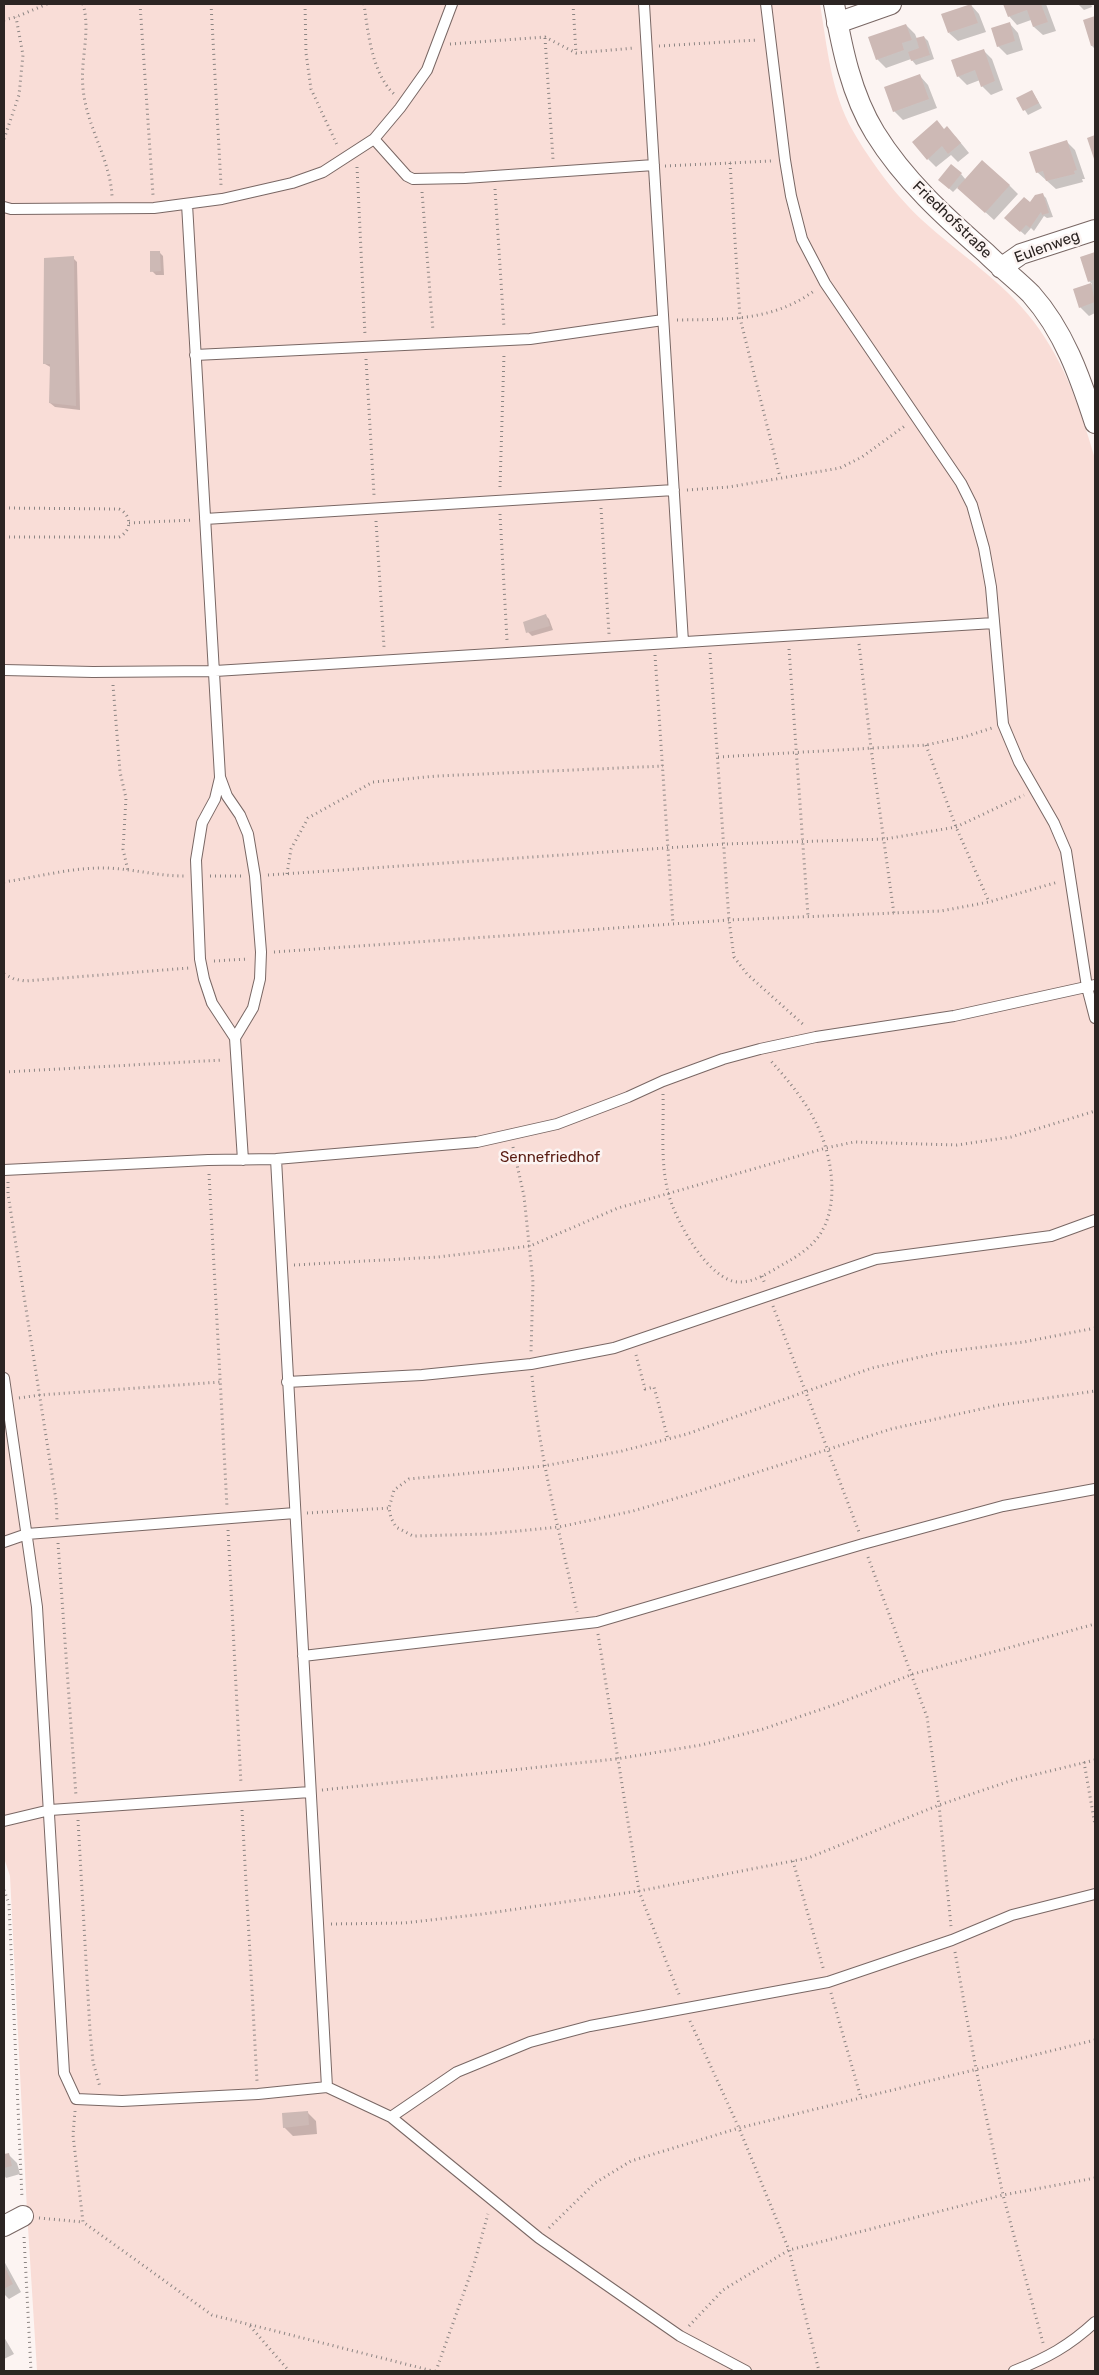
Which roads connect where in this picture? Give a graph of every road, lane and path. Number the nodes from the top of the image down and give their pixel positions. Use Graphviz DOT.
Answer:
graph roads {
  1 [pos="47,4"];
  2 [pos="83,4"];
  3 [pos="140,4"];
  4 [pos="211,4"];
  5 [pos="305,4"];
  6 [pos="364,4"];
  7 [pos="452,4"];
  8 [pos="573,4"];
  9 [pos="644,4"];
  10 [pos="766,4"];
  11 [pos="891,4"];
  12 [pos="835,13"];
  13 [pos="16,18"];
  14 [pos="4,20"];
  15 [pos="545,37"];
  16 [pos="771,39"];
  17 [pos="438,42"];
  18 [pos="647,47"];
  19 [pos="576,52"];
  20 [pos="403,103"];
  21 [pos="4,138"];
  22 [pos="374,139"];
  23 [pos="348,157"];
  24 [pos="785,160"];
  25 [pos="730,163"];
  26 [pos="654,165"];
  27 [pos="554,172"];
  28 [pos="495,176"];
  29 [pos="421,179"];
  30 [pos="222,198"];
  31 [pos="187,204"];
  32 [pos="4,207"];
  33 [pos="154,208"];
  34 [pos="113,209"];
  35 [pos="1095,230"];
  36 [pos="1001,268"];
  37 [pos="825,283"];
  38 [pos="740,318"];
  39 [pos="663,320"];
  40 [pos="504,340"];
  41 [pos="434,345"];
  42 [pos="366,349"];
  43 [pos="195,355"];
  44 [pos="917,418"];
  45 [pos="1095,422"];
  46 [pos="780,477"];
  47 [pos="674,490"];
  48 [pos="600,495"];
  49 [pos="499,501"];
  50 [pos="4,508"];
  51 [pos="375,509"];
  52 [pos="205,519"];
  53 [pos="129,523"];
  54 [pos="4,537"];
  55 [pos="994,623"];
  56 [pos="857,631"];
  57 [pos="788,636"];
  58 [pos="709,641"];
  59 [pos="683,642"];
  60 [pos="654,644"];
  61 [pos="610,646"];
  62 [pos="508,653"];
  63 [pos="385,661"];
  64 [pos="4,670"];
  65 [pos="215,671"];
  66 [pos="112,672"];
  67 [pos="1003,724"];
  68 [pos="926,745"];
  69 [pos="870,748"];
  70 [pos="796,753"];
  71 [pos="718,757"];
  72 [pos="663,766"];
  73 [pos="220,777"];
  74 [pos="1036,790"];
  75 [pos="956,827"];
  76 [pos="885,839"];
  77 [pos="803,840"];
  78 [pos="724,844"];
  79 [pos="668,848"];
  80 [pos="128,871"];
  81 [pos="287,874"];
  82 [pos="196,876"];
  83 [pos="255,876"];
  84 [pos="1070,879"];
  85 [pos="4,882"];
  86 [pos="990,902"];
  87 [pos="894,914"];
  88 [pos="808,916"];
  89 [pos="729,920"];
  90 [pos="673,924"];
  91 [pos="261,955"];
  92 [pos="201,965"];
  93 [pos="4,974"];
  94 [pos="1091,986"];
  95 [pos="1095,1018"];
  96 [pos="816,1037"];
  97 [pos="235,1038"];
  98 [pos="760,1048"];
  99 [pos="236,1059"];
  100 [pos="4,1072"];
  101 [pos="663,1081"];
  102 [pos="1095,1111"];
  103 [pos="510,1134"];
  104 [pos="826,1148"];
  105 [pos="276,1159"];
  106 [pos="208,1160"];
  107 [pos="242,1160"];
  108 [pos="6,1170"];
  109 [pos="668,1195"];
  110 [pos="1095,1220"];
  111 [pos="530,1246"];
  112 [pos="281,1266"];
  113 [pos="762,1276"];
  114 [pos="770,1296"];
  115 [pos="1095,1328"];
  116 [pos="633,1342"];
  117 [pos="530,1364"];
  118 [pos="4,1378"];
  119 [pos="220,1382"];
  120 [pos="287,1382"];
  121 [pos="1095,1391"];
  122 [pos="806,1392"];
  123 [pos="40,1395"];
  124 [pos="7,1400"];
  125 [pos="668,1439"];
  126 [pos="828,1450"];
  127 [pos="544,1466"];
  128 [pos="1095,1490"];
  129 [pos="389,1508"];
  130 [pos="295,1513"];
  131 [pos="228,1518"];
  132 [pos="559,1527"];
  133 [pos="57,1532"];
  134 [pos="27,1534"];
  135 [pos="4,1542"];
  136 [pos="863,1544"];
  137 [pos="597,1622"];
  138 [pos="1095,1624"];
  139 [pos="580,1625"];
  140 [pos="303,1656"];
  141 [pos="913,1674"];
  142 [pos="616,1759"];
  143 [pos="1095,1760"];
  144 [pos="1084,1762"];
  145 [pos="310,1792"];
  146 [pos="241,1796"];
  147 [pos="939,1805"];
  148 [pos="77,1808"];
  149 [pos="50,1810"];
  150 [pos="4,1821"];
  151 [pos="1095,1825"];
  152 [pos="4,1890"];
  153 [pos="639,1891"];
  154 [pos="1095,1894"];
  155 [pos="317,1924"];
  156 [pos="952,1940"];
  157 [pos="685,2010"];
  158 [pos="1095,2040"];
  159 [pos="976,2069"];
  160 [pos="327,2087"];
  161 [pos="258,2094"];
  162 [pos="76,2099"];
  163 [pos="104,2100"];
  164 [pos="391,2117"];
  165 [pos="739,2128"];
  166 [pos="1095,2178"];
  167 [pos="1003,2195"];
  168 [pos="492,2199"];
  169 [pos="22,2216"];
  170 [pos="83,2222"];
  171 [pos="4,2226"];
  172 [pos="539,2238"];
  173 [pos="790,2250"];
  174 [pos="1095,2322"];
  175 [pos="250,2325"];
  176 [pos="680,2336"];
  177 [pos="1047,2358"];
  178 [pos="31,2371"];
  179 [pos="289,2371"];
  180 [pos="435,2371"];
  181 [pos="746,2371"];
  182 [pos="819,2371"];
  183 [pos="1014,2371"];
  1 -- 13 [label="path"];
  2 -- 34 [label="path"];
  3 -- 33 [label="path"];
  4 -- 30 [label="path"];
  5 -- 23 [label="path"];
  6 -- 20 [label="path"];
  7 -- 17 [label="lane"];
  8 -- 19 [label="path"];
  9 -- 18 [label="lane"];
  10 -- 16 [label="lane"];
  11 -- 12 [label="street"];
  12 -- 36 [label="street, Friedhofstraße"];
  13 -- 14 [label="path"];
  13 -- 21 [label="path"];
  15 -- 17 [label="path"];
  15 -- 19 [label="path"];
  15 -- 27 [label="path"];
  16 -- 18 [label="path"];
  16 -- 24 [label="lane"];
  17 -- 20 [label="lane"];
  18 -- 19 [label="path"];
  18 -- 26 [label="lane"];
  20 -- 22 [label="lane"];
  22 -- 23 [label="lane"];
  22 -- 29 [label="lane"];
  23 -- 30 [label="lane"];
  23 -- 42 [label="path"];
  24 -- 25 [label="path"];
  24 -- 37 [label="lane"];
  25 -- 26 [label="path"];
  25 -- 38 [label="path"];
  26 -- 27 [label="lane"];
  26 -- 39 [label="lane"];
  27 -- 28 [label="lane"];
  28 -- 29 [label="lane"];
  28 -- 40 [label="path"];
  29 -- 41 [label="path"];
  30 -- 31 [label="lane"];
  31 -- 33 [label="lane"];
  31 -- 43 [label="lane"];
  32 -- 34 [label="lane"];
  33 -- 34 [label="lane"];
  35 -- 36 [label="street, Eulenweg"];
  36 -- 45 [label="street, Friedhofstraße"];
  37 -- 38 [label="path"];
  37 -- 44 [label="lane"];
  38 -- 39 [label="path"];
  38 -- 46 [label="path"];
  39 -- 40 [label="lane"];
  39 -- 47 [label="lane"];
  40 -- 41 [label="lane"];
  40 -- 49 [label="path"];
  41 -- 42 [label="lane"];
  42 -- 43 [label="lane"];
  42 -- 51 [label="path"];
  43 -- 52 [label="lane"];
  44 -- 46 [label="path"];
  44 -- 55 [label="lane"];
  46 -- 47 [label="path"];
  47 -- 48 [label="lane"];
  47 -- 59 [label="lane"];
  48 -- 49 [label="lane"];
  48 -- 61 [label="path"];
  49 -- 51 [label="lane"];
  49 -- 62 [label="path"];
  50 -- 53 [label="path"];
  51 -- 52 [label="lane"];
  51 -- 63 [label="path"];
  52 -- 53 [label="path"];
  52 -- 65 [label="lane"];
  53 -- 54 [label="path"];
  55 -- 56 [label="lane"];
  55 -- 67 [label="lane"];
  56 -- 57 [label="lane"];
  56 -- 69 [label="path"];
  57 -- 58 [label="lane"];
  57 -- 70 [label="path"];
  58 -- 59 [label="lane"];
  58 -- 71 [label="path"];
  59 -- 60 [label="lane"];
  60 -- 61 [label="lane"];
  60 -- 72 [label="path"];
  61 -- 62 [label="lane"];
  62 -- 63 [label="lane"];
  63 -- 65 [label="lane"];
  64 -- 66 [label="lane"];
  65 -- 66 [label="lane"];
  65 -- 73 [label="lane"];
  66 -- 80 [label="path"];
  67 -- 68 [label="path"];
  67 -- 74 [label="lane"];
  68 -- 69 [label="path"];
  68 -- 75 [label="path"];
  69 -- 70 [label="path"];
  69 -- 76 [label="path"];
  70 -- 71 [label="path"];
  70 -- 77 [label="path"];
  71 -- 78 [label="path"];
  72 -- 79 [label="path"];
  72 -- 81 [label="path"];
  73 -- 82 [label="lane"];
  73 -- 83 [label="lane"];
  74 -- 75 [label="path"];
  74 -- 84 [label="lane"];
  75 -- 76 [label="path"];
  75 -- 86 [label="path"];
  76 -- 77 [label="path"];
  76 -- 87 [label="path"];
  77 -- 78 [label="path"];
  77 -- 88 [label="path"];
  78 -- 79 [label="path"];
  78 -- 89 [label="path"];
  79 -- 81 [label="path"];
  79 -- 90 [label="path"];
  80 -- 82 [label="path"];
  80 -- 85 [label="path"];
  81 -- 83 [label="path"];
  82 -- 83 [label="path"];
  82 -- 92 [label="lane"];
  83 -- 91 [label="lane"];
  84 -- 86 [label="path"];
  84 -- 94 [label="lane"];
  86 -- 87 [label="path"];
  87 -- 88 [label="path"];
  88 -- 89 [label="path"];
  89 -- 90 [label="path"];
  89 -- 96 [label="path"];
  90 -- 91 [label="path"];
  91 -- 92 [label="path"];
  91 -- 97 [label="lane"];
  92 -- 93 [label="path"];
  92 -- 97 [label="lane"];
  94 -- 95 [label="lane"];
  94 -- 96 [label="lane"];
  96 -- 98 [label="lane"];
  97 -- 99 [label="lane"];
  98 -- 101 [label="lane"];
  98 -- 104 [label="path"];
  99 -- 100 [label="path"];
  99 -- 107 [label="lane"];
  101 -- 103 [label="lane"];
  101 -- 109 [label="path"];
  102 -- 104 [label="path"];
  103 -- 105 [label="lane"];
  103 -- 111 [label="path"];
  104 -- 109 [label="path"];
  104 -- 113 [label="path"];
  105 -- 107 [label="lane"];
  105 -- 112 [label="lane"];
  106 -- 107 [label="lane"];
  106 -- 108 [label="lane"];
  106 -- 119 [label="path"];
  108 -- 123 [label="path"];
  109 -- 111 [label="path"];
  109 -- 113 [label="path"];
  110 -- 114 [label="lane"];
  111 -- 112 [label="path"];
  111 -- 117 [label="path"];
  112 -- 120 [label="lane"];
  113 -- 114 [label="path"];
  114 -- 116 [label="lane"];
  114 -- 122 [label="path"];
  115 -- 122 [label="path"];
  116 -- 117 [label="lane"];
  116 -- 125 [label="path"];
  117 -- 120 [label="lane"];
  117 -- 127 [label="path"];
  118 -- 124 [label="lane"];
  119 -- 123 [label="path"];
  119 -- 131 [label="path"];
  120 -- 130 [label="lane"];
  121 -- 126 [label="path"];
  122 -- 125 [label="path"];
  122 -- 126 [label="path"];
  123 -- 124 [label="path"];
  123 -- 133 [label="path"];
  124 -- 134 [label="lane"];
  125 -- 127 [label="path"];
  126 -- 132 [label="path"];
  126 -- 136 [label="path"];
  127 -- 129 [label="path"];
  127 -- 132 [label="path"];
  128 -- 136 [label="lane"];
  129 -- 130 [label="path"];
  129 -- 132 [label="path"];
  130 -- 131 [label="lane"];
  130 -- 140 [label="lane"];
  131 -- 133 [label="lane"];
  131 -- 146 [label="path"];
  132 -- 139 [label="path"];
  133 -- 134 [label="lane"];
  133 -- 148 [label="path"];
  134 -- 135 [label="lane"];
  134 -- 149 [label="lane"];
  136 -- 137 [label="lane"];
  136 -- 141 [label="path"];
  137 -- 139 [label="lane"];
  137 -- 142 [label="path"];
  138 -- 141 [label="path"];
  139 -- 140 [label="lane"];
  140 -- 145 [label="lane"];
  141 -- 142 [label="path"];
  141 -- 147 [label="path"];
  142 -- 145 [label="path"];
  142 -- 153 [label="path"];
  143 -- 144 [label="path"];
  144 -- 147 [label="path"];
  144 -- 151 [label="path"];
  145 -- 146 [label="lane"];
  145 -- 155 [label="lane"];
  146 -- 148 [label="lane"];
  146 -- 161 [label="path"];
  147 -- 153 [label="path"];
  147 -- 156 [label="path"];
  148 -- 149 [label="lane"];
  148 -- 163 [label="path"];
  149 -- 150 [label="lane"];
  149 -- 162 [label="lane"];
  152 -- 169 [label="path"];
  153 -- 155 [label="path"];
  153 -- 157 [label="path"];
  154 -- 156 [label="lane"];
  155 -- 160 [label="lane"];
  156 -- 157 [label="lane"];
  156 -- 159 [label="path"];
  157 -- 164 [label="lane"];
  157 -- 165 [label="path"];
  158 -- 159 [label="path"];
  159 -- 165 [label="path"];
  159 -- 167 [label="path"];
  160 -- 161 [label="lane"];
  160 -- 164 [label="lane"];
  161 -- 163 [label="lane"];
  162 -- 163 [label="lane"];
  162 -- 170 [label="path"];
  164 -- 168 [label="lane"];
  165 -- 172 [label="path"];
  165 -- 173 [label="path"];
  166 -- 167 [label="path"];
  167 -- 173 [label="path"];
  167 -- 177 [label="path"];
  168 -- 172 [label="lane"];
  168 -- 180 [label="path"];
  169 -- 170 [label="path"];
  169 -- 171 [label="street"];
  169 -- 178 [label="path"];
  170 -- 175 [label="path"];
  172 -- 176 [label="lane"];
  173 -- 176 [label="path"];
  173 -- 182 [label="path"];
  174 -- 177 [label="lane"];
  175 -- 179 [label="path"];
  175 -- 180 [label="path"];
  176 -- 181 [label="lane"];
  177 -- 183 [label="lane"];
}
